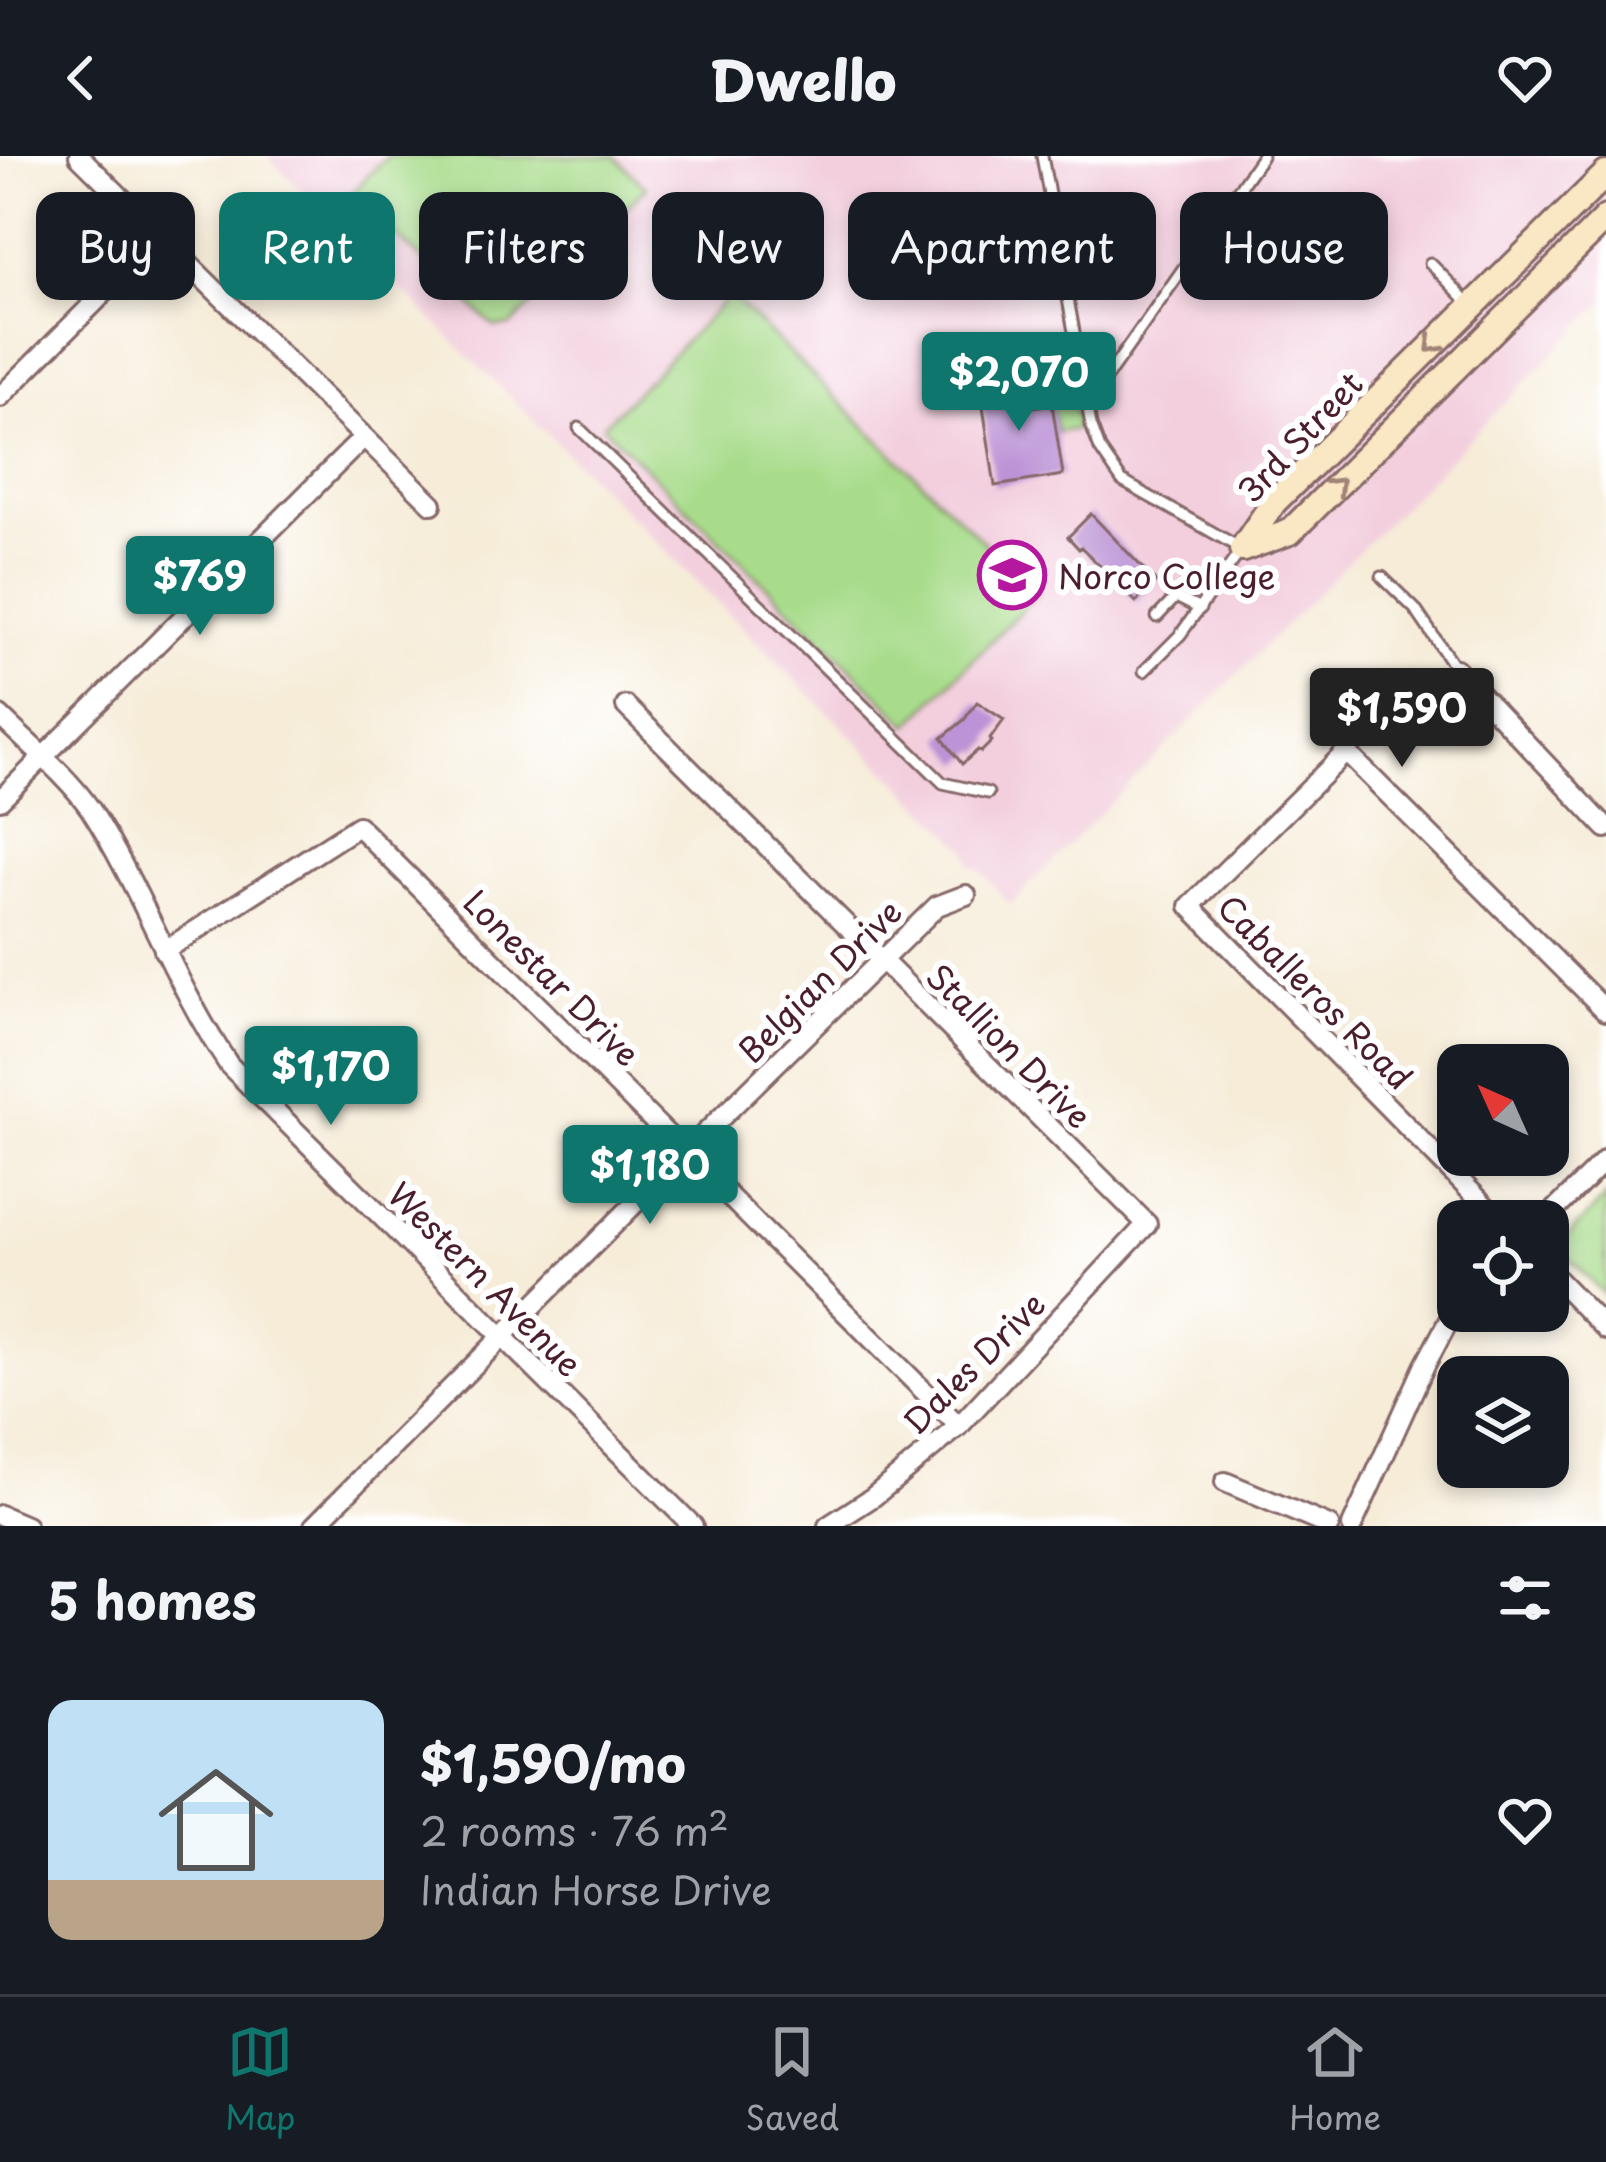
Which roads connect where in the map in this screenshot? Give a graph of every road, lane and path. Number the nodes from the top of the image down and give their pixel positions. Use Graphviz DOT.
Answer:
graph roads {
  1 [pos="79,156"];
  2 [pos="1042,156"];
  3 [pos="1262,156"];
  4 [pos="1606,174"];
  5 [pos="115,192"];
  6 [pos="1606,218"];
  7 [pos="1430,262"];
  8 [pos="195,272"];
  9 [pos="97,300"];
  10 [pos="1472,306"];
  11 [pos="0,397"];
  12 [pos="1087,401"];
  13 [pos="579,428"];
  14 [pos="363,438"];
  15 [pos="432,504"];
  16 [pos="1242,549"];
  17 [pos="1382,577"];
  18 [pos="1200,609"];
  19 [pos="1157,617"];
  20 [pos="1456,669"];
  21 [pos="1144,671"];
  22 [pos="626,706"];
  23 [pos="0,716"];
  24 [pos="42,757"];
  25 [pos="988,793"];
  26 [pos="0,800"];
  27 [pos="1606,828"];
  28 [pos="966,895"];
  29 [pos="164,951"];
  30 [pos="882,960"];
  31 [pos="1606,1011"];
  32 [pos="686,1152"];
  33 [pos="1606,1159"];
  34 [pos="1479,1200"];
  35 [pos="1565,1200"];
  36 [pos="1147,1224"];
  37 [pos="1569,1292"];
  38 [pos="1606,1330"];
  39 [pos="1443,1332"];
  40 [pos="502,1336"];
  41 [pos="958,1426"];
  42 [pos="1225,1482"];
  43 [pos="0,1514"];
  44 [pos="26,1526"];
  45 [pos="314,1526"];
  46 [pos="693,1526"];
  47 [pos="828,1526"];
  48 [pos="1329,1526"];
  49 [pos="1352,1526"];
  1 -- 5 [label="street"];
  2 -- 12 [label="lane"];
  3 -- 12 [label="lane"];
  4 -- 10 [label="street, 3rd Street"];
  16 -- 6 [label="street, 3rd Street, one-way"];
  7 -- 10 [label="lane"];
  8 -- 14 [label="street"];
  9 -- 11 [label="street"];
  10 -- 16 [label="street, 3rd Street, one-way"];
  12 -- 16 [label="lane"];
  13 -- 25 [label="lane"];
  14 -- 15 [label="street"];
  14 -- 24 [label="street"];
  16 -- 18 [label="lane"];
  17 -- 20 [label="lane"];
  18 -- 19 [label="lane"];
  18 -- 21 [label="lane"];
  20 -- 27 [label="street"];
  22 -- 30 [label="street, Stallion Drive"];
  23 -- 24 [label="street, Western Avenue"];
  24 -- 26 [label="street"];
  24 -- 29 [label="street, Western Avenue"];
  28 -- 30 [label="street, Belgian Drive"];
  29 -- 32 [label="street, Lonestar Drive"];
  29 -- 40 [label="street, Western Avenue"];
  30 -- 32 [label="street, Belgian Drive"];
  30 -- 36 [label="street, Stallion Drive"];
  31 -- 34 [label="street, Caballeros Road"];
  32 -- 40 [label="street, Belgian Drive"];
  32 -- 41 [label="street, Lonestar Drive"];
  33 -- 35 [label="street"];
  36 -- 41 [label="street, Dales Drive"];
  37 -- 38 [label="street"];
  39 -- 49 [label="street"];
  40 -- 45 [label="street, Belgian Drive"];
  40 -- 46 [label="street, Western Avenue"];
  41 -- 47 [label="street, Dales Drive"];
  42 -- 48 [label="street"];
  43 -- 44 [label="street"];
}
